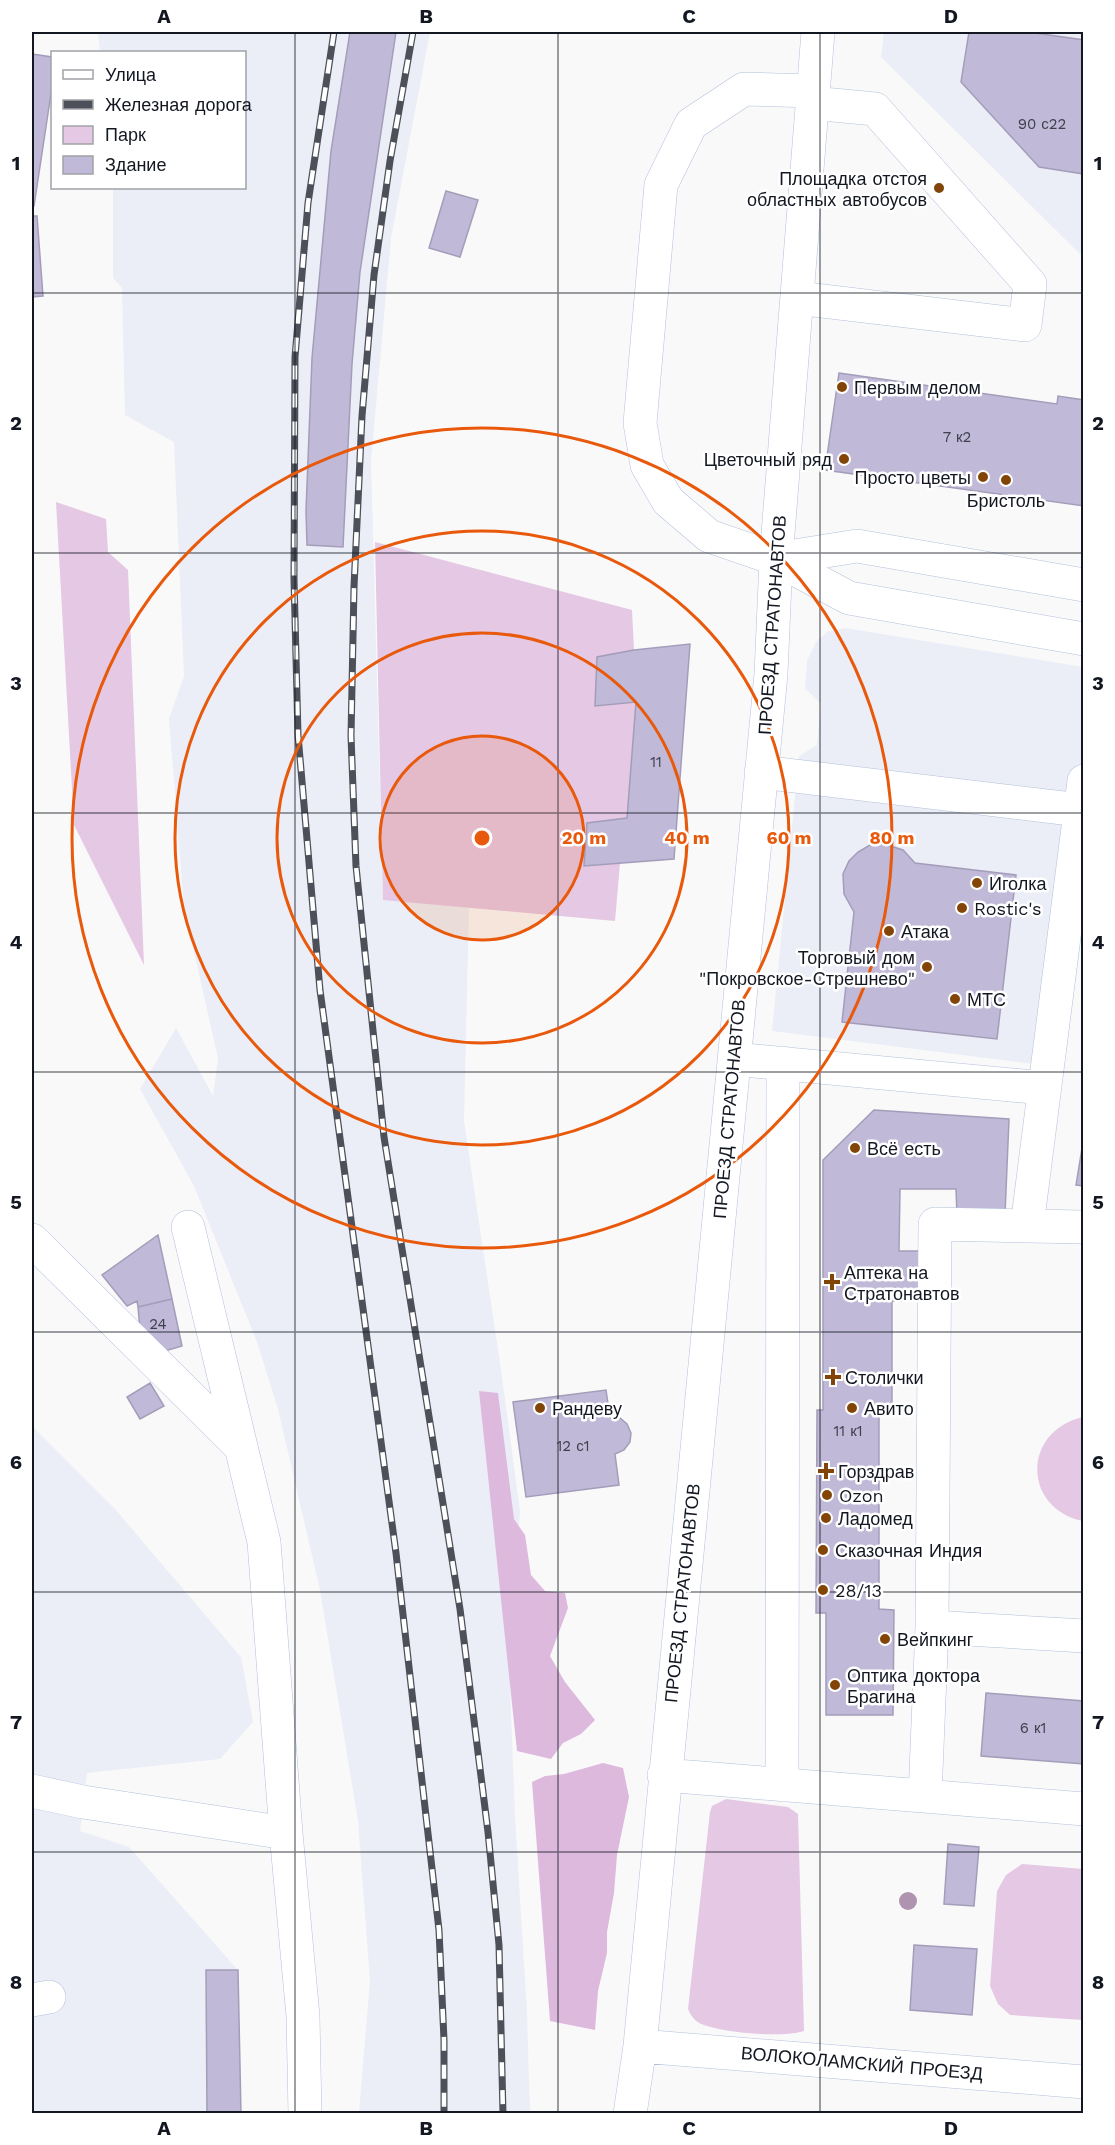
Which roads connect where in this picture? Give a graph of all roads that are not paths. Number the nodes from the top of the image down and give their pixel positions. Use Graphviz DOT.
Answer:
graph roads {
  1 [pos="818,32"];
  2 [pos="812,97"];
  3 [pos="797,298"];
  4 [pos="776,559"];
  5 [pos="1083,585"];
  6 [pos="1083,639"];
  7 [pos="762,772"];
  8 [pos="1082,795"];
  9 [pos="734,1059"];
  10 [pos="783,1063"];
  11 [pos="1044,1088"];
  12 [pos="1027,1226"];
  13 [pos="188,1227"];
  14 [pos="1083,1227"];
  15 [pos="32,1240"];
  16 [pos="241,1447"];
  17 [pos="932,1627"];
  18 [pos="1083,1636"];
  19 [pos="664,1775"];
  20 [pos="782,1785"];
  21 [pos="32,1791"];
  22 [pos="924,1796"];
  23 [pos="1083,1809"];
  24 [pos="286,1833"];
  25 [pos="639,2046"];
  26 [pos="1083,2082"];
  27 [pos="305,2114"];
  28 [pos="630,2114"];
  1 -- 2 [label="street, ПРОЕЗД СТРАТОНАВТОВ"];
  2 -- 3 [label="street, ПРОЕЗД СТРАТОНАВТОВ"];
  2 -- 3 [label="street"];
  2 -- 4 [label="street"];
  3 -- 4 [label="street, ПРОЕЗД СТРАТОНАВТОВ"];
  4 -- 5 [label="street"];
  4 -- 6 [label="street"];
  4 -- 7 [label="street, ПРОЕЗД СТРАТОНАВТОВ"];
  7 -- 8 [label="street"];
  7 -- 9 [label="street, ПРОЕЗД СТРАТОНАВТОВ"];
  8 -- 11 [label="street"];
  9 -- 10 [label="street"];
  9 -- 19 [label="street, ПРОЕЗД СТРАТОНАВТОВ"];
  10 -- 11 [label="street"];
  10 -- 20 [label="street"];
  11 -- 12 [label="street"];
  12 -- 14 [label="street"];
  12 -- 17 [label="street"];
  13 -- 16 [label="street"];
  15 -- 16 [label="street"];
  16 -- 24 [label="street"];
  17 -- 18 [label="street"];
  17 -- 22 [label="street"];
  19 -- 20 [label="street"];
  19 -- 25 [label="street, ПРОЕЗД СТРАТОНАВТОВ"];
  20 -- 22 [label="street"];
  21 -- 24 [label="street"];
  22 -- 23 [label="street"];
  24 -- 27 [label="street"];
  25 -- 26 [label="street, ВОЛОКОЛАМСКИЙ ПРОЕЗД"];
  25 -- 28 [label="street, ПРОЕЗД СТРАТОНАВТОВ"];
}
